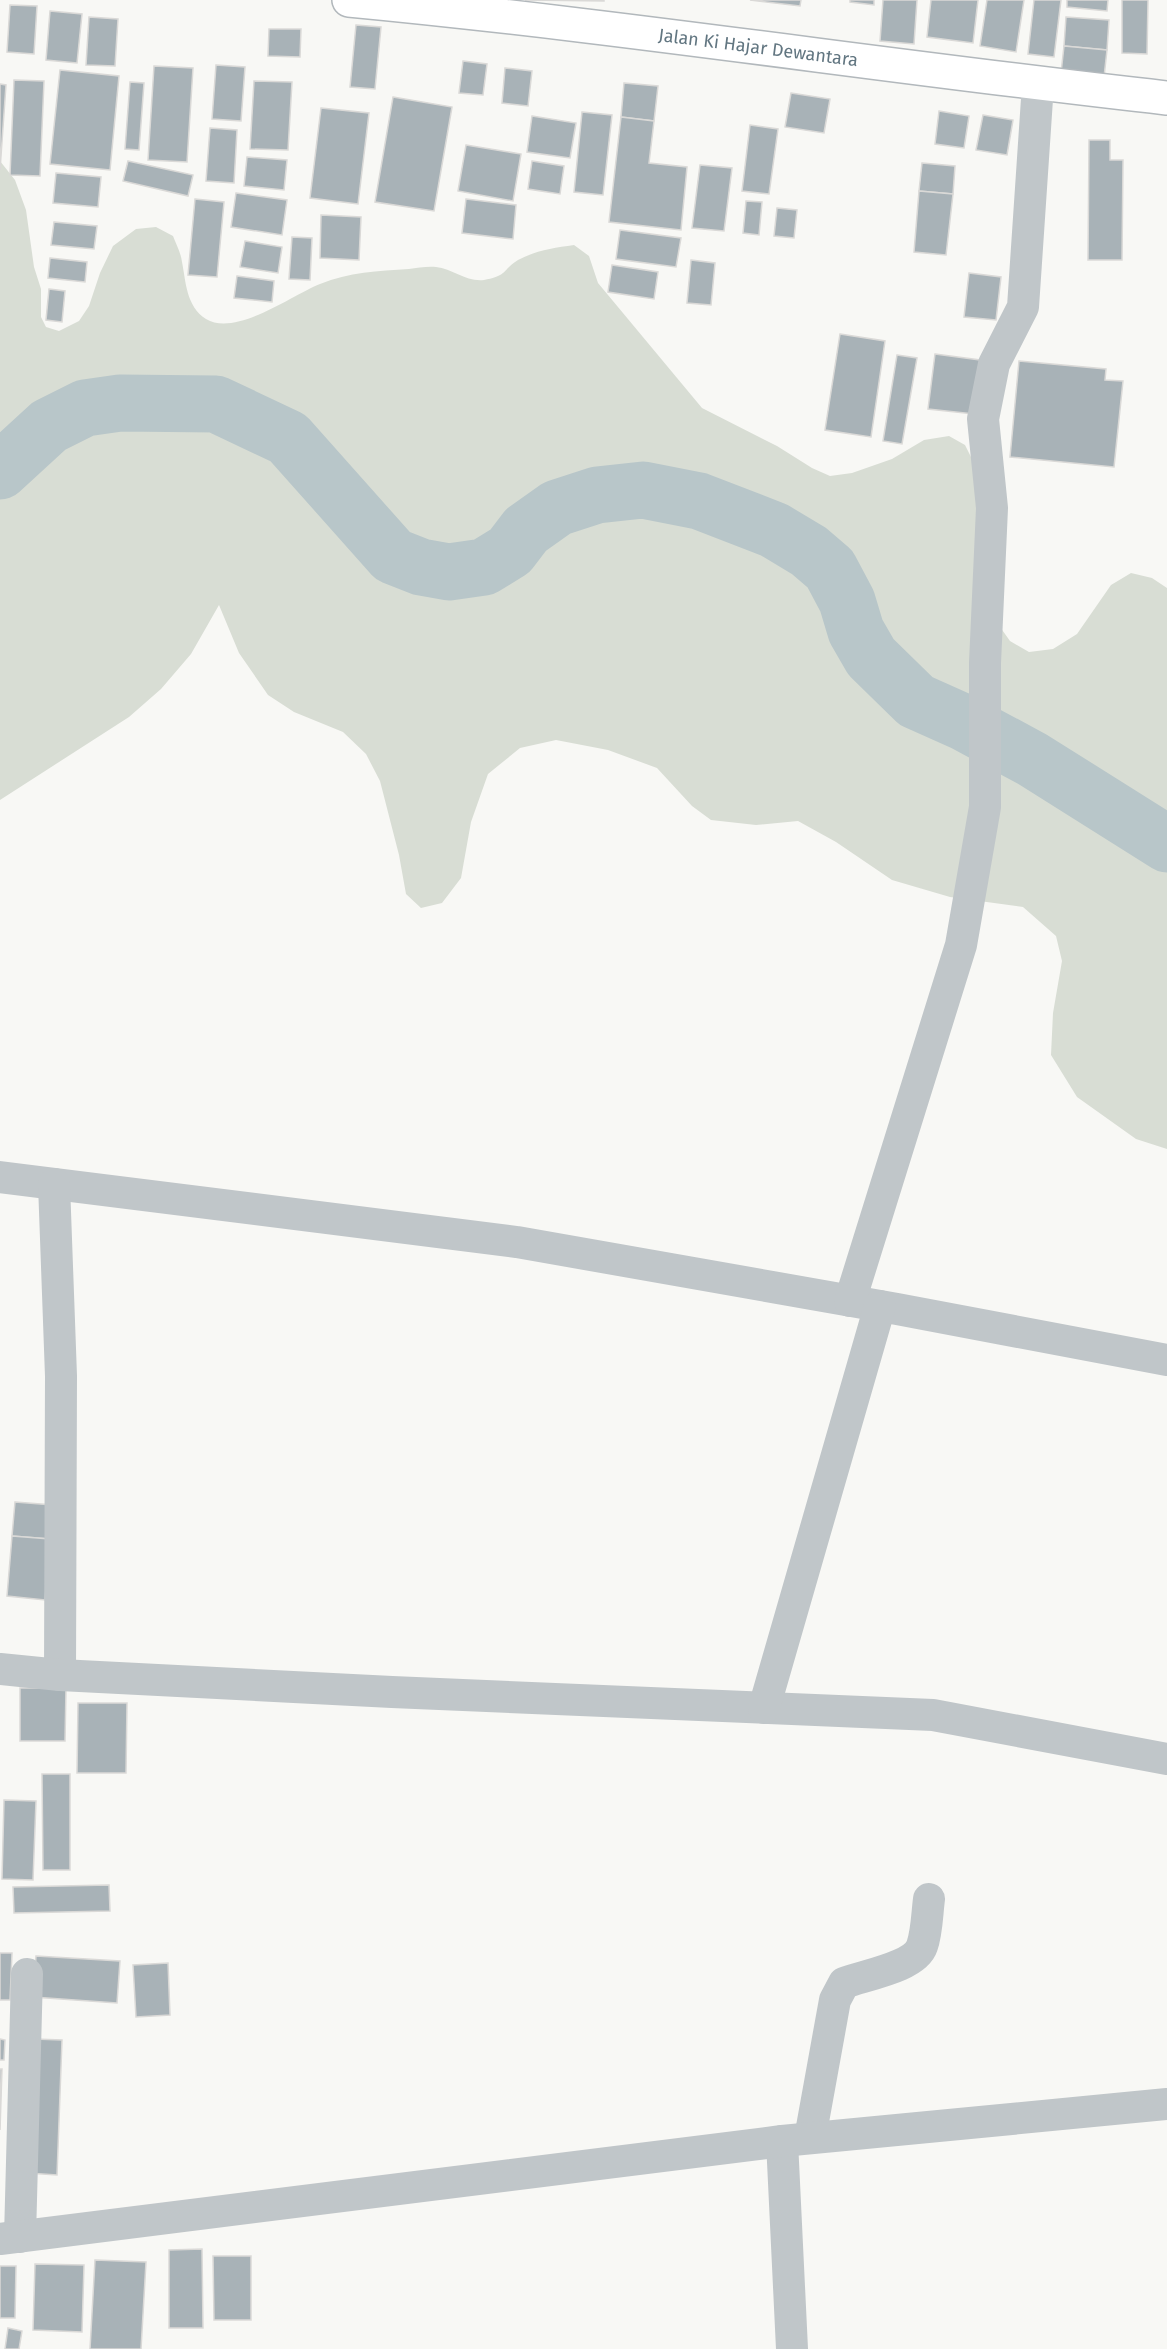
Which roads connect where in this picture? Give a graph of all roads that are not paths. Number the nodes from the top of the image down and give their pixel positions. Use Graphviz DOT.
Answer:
graph roads {
  1 [pos="350,0"];
  2 [pos="1038,84"];
  3 [pos="1167,98"];
  4 [pos="0,1177"];
  5 [pos="54,1184"];
  6 [pos="865,1303"];
  7 [pos="1167,1360"];
  8 [pos="0,1669"];
  9 [pos="60,1675"];
  10 [pos="765,1708"];
  11 [pos="1167,1759"];
  12 [pos="929,1899"];
  13 [pos="27,1974"];
  14 [pos="1167,2104"];
  15 [pos="796,2139"];
  16 [pos="10,2238"];
  17 [pos="792,2349"];
  1 -- 2 [label="main road, Jalan Ki Hajar Dewantara"];
  2 -- 3 [label="main road, Jalan Ki Hajar Dewantara"];
  2 -- 6 [label="street"];
  4 -- 5 [label="street"];
  5 -- 6 [label="street"];
  5 -- 9 [label="street"];
  6 -- 7 [label="street"];
  6 -- 10 [label="street"];
  8 -- 9 [label="street"];
  9 -- 10 [label="street"];
  10 -- 11 [label="street"];
  12 -- 15 [label="street"];
  13 -- 16 [label="street"];
  14 -- 15 [label="street"];
  15 -- 16 [label="street"];
  15 -- 17 [label="street"];
}
